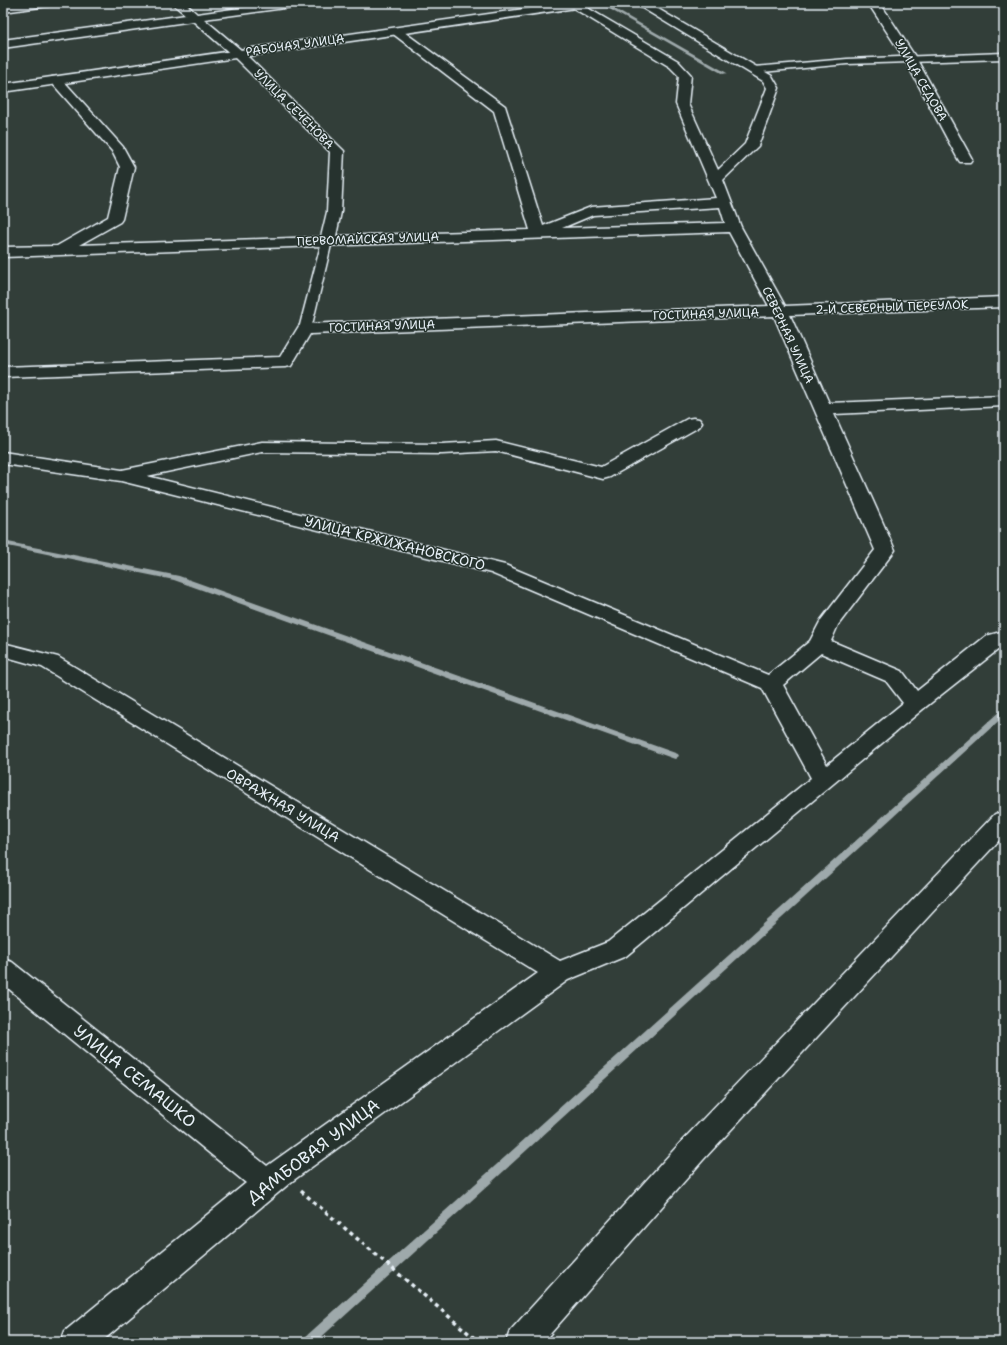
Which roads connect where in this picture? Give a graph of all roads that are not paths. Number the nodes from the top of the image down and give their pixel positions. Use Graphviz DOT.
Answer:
graph roads {
  1 [pos="48,3"];
  2 [pos="178,3"];
  3 [pos="299,3"];
  4 [pos="640,3"];
  5 [pos="874,3"];
  6 [pos="581,4"];
  7 [pos="3,9"];
  8 [pos="195,17"];
  9 [pos="396,31"];
  10 [pos="3,44"];
  11 [pos="237,53"];
  12 [pos="1004,56"];
  13 [pos="910,58"];
  14 [pos="752,70"];
  15 [pos="56,80"];
  16 [pos="3,88"];
  17 [pos="965,159"];
  18 [pos="715,180"];
  19 [pos="725,202"];
  20 [pos="734,227"];
  21 [pos="538,233"];
  22 [pos="327,241"];
  23 [pos="59,250"];
  24 [pos="3,252"];
  25 [pos="1004,302"];
  26 [pos="780,311"];
  27 [pos="305,329"];
  28 [pos="3,372"];
  29 [pos="1004,401"];
  30 [pos="823,409"];
  31 [pos="693,424"];
  32 [pos="3,458"];
  33 [pos="121,475"];
  34 [pos="1004,637"];
  35 [pos="819,644"];
  36 [pos="3,649"];
  37 [pos="771,684"];
  38 [pos="915,704"];
  39 [pos="824,780"];
  40 [pos="1004,820"];
  41 [pos="3,969"];
  42 [pos="558,973"];
  43 [pos="274,1178"];
  44 [pos="77,1342"];
  45 [pos="522,1342"];
  1 -- 7 [label="street"];
  2 -- 8 [label="street, УЛИЦА СЕЧЕНОВА"];
  3 -- 8 [label="street"];
  4 -- 14 [label="street"];
  5 -- 13 [label="street, УЛИЦА СЕДОВА"];
  6 -- 9 [label="street, РАБОЧАЯ УЛИЦА"];
  6 -- 18 [label="street, СЕВЕРНАЯ УЛИЦА"];
  8 -- 10 [label="street"];
  8 -- 11 [label="street, УЛИЦА СЕЧЕНОВА"];
  9 -- 11 [label="street, РАБОЧАЯ УЛИЦА"];
  9 -- 21 [label="street"];
  11 -- 15 [label="street, РАБОЧАЯ УЛИЦА"];
  11 -- 22 [label="street, УЛИЦА СЕЧЕНОВА"];
  12 -- 13 [label="lane"];
  13 -- 14 [label="lane"];
  13 -- 17 [label="street, УЛИЦА СЕДОВА"];
  14 -- 18 [label="street"];
  15 -- 16 [label="street, РАБОЧАЯ УЛИЦА"];
  15 -- 23 [label="street"];
  18 -- 19 [label="street, СЕВЕРНАЯ УЛИЦА"];
  19 -- 20 [label="street, СЕВЕРНАЯ УЛИЦА"];
  19 -- 21 [label="street"];
  20 -- 21 [label="street, ПЕРВОМАЙСКАЯ УЛИЦА"];
  20 -- 26 [label="street, СЕВЕРНАЯ УЛИЦА"];
  21 -- 22 [label="street, ПЕРВОМАЙСКАЯ УЛИЦА"];
  22 -- 23 [label="street, ПЕРВОМАЙСКАЯ УЛИЦА"];
  22 -- 27 [label="lane"];
  23 -- 24 [label="street, ПЕРВОМАЙСКАЯ УЛИЦА"];
  25 -- 26 [label="street, 2-Й СЕВЕРНЫЙ ПЕРЕУЛОК"];
  26 -- 27 [label="street, ГОСТИНАЯ УЛИЦА"];
  26 -- 30 [label="street, СЕВЕРНАЯ УЛИЦА"];
  27 -- 28 [label="street"];
  29 -- 30 [label="street"];
  30 -- 35 [label="street, СЕВЕРНАЯ УЛИЦА"];
  31 -- 33 [label="street"];
  32 -- 33 [label="street, УЛИЦА КРЖИЖАНОВСКОГО"];
  33 -- 37 [label="street, УЛИЦА КРЖИЖАНОВСКОГО"];
  34 -- 38 [label="street, ДАМБОВАЯ УЛИЦА"];
  35 -- 37 [label="street, СЕВЕРНАЯ УЛИЦА"];
  35 -- 38 [label="street"];
  36 -- 42 [label="street, ОВРАЖНАЯ УЛИЦА"];
  37 -- 39 [label="street"];
  38 -- 39 [label="street, ДАМБОВАЯ УЛИЦА"];
  39 -- 42 [label="street, ДАМБОВАЯ УЛИЦА"];
  40 -- 45 [label="street"];
  41 -- 43 [label="street, УЛИЦА СЕМАШКО"];
  42 -- 43 [label="street, ДАМБОВАЯ УЛИЦА"];
  43 -- 44 [label="street, ДАМБОВАЯ УЛИЦА"];
}
